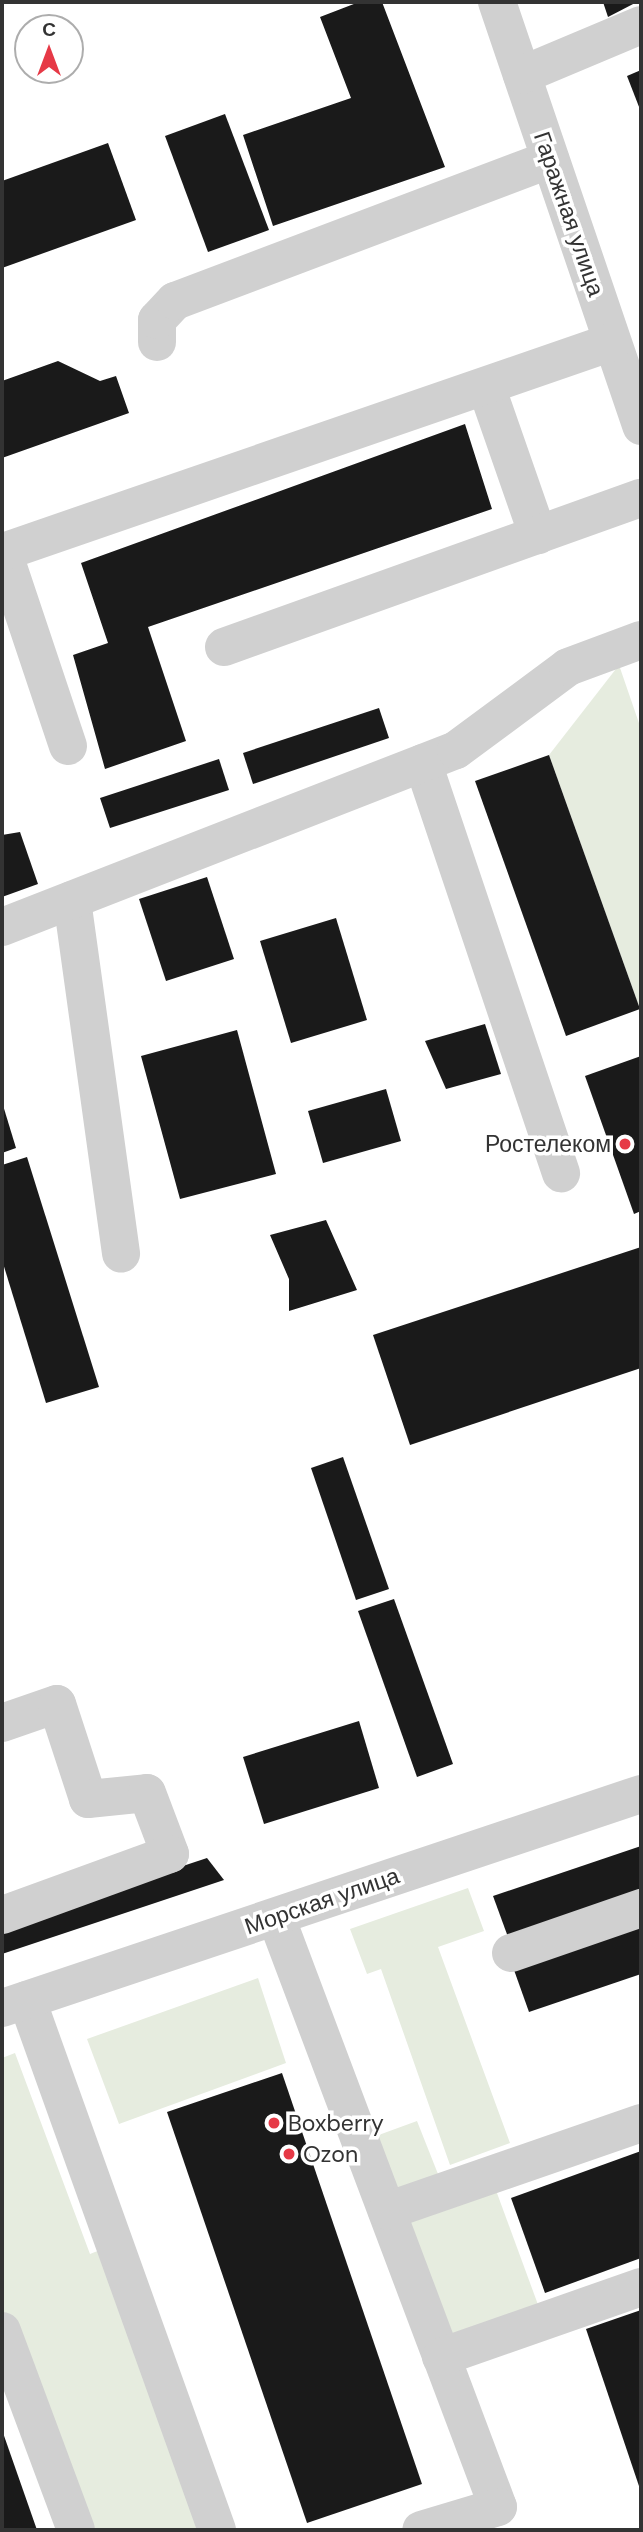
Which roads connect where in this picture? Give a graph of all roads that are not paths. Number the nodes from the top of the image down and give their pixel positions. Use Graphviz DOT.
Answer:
graph roads {
  1 [pos="497,2"];
  2 [pos="641,25"];
  3 [pos="522,75"];
  4 [pos="550,159"];
  5 [pos="157,342"];
  6 [pos="612,342"];
  7 [pos="486,386"];
  8 [pos="641,426"];
  9 [pos="641,498"];
  10 [pos="538,535"];
  11 [pos="641,640"];
  12 [pos="224,647"];
  13 [pos="68,746"];
  14 [pos="423,763"];
  15 [pos="72,900"];
  16 [pos="2,927"];
  17 [pos="561,1173"];
  18 [pos="121,1254"];
  19 [pos="2,1723"];
  20 [pos="641,1794"];
  21 [pos="641,1908"];
  22 [pos="2,1915"];
  23 [pos="276,1917"];
  24 [pos="511,1952"];
  25 [pos="15,2004"];
  26 [pos="641,2123"];
  27 [pos="387,2211"];
  28 [pos="641,2287"];
  29 [pos="2,2330"];
  30 [pos="441,2357"];
  31 [pos="76,2530"];
  32 [pos="217,2530"];
  33 [pos="421,2530"];
  1 -- 3 [label="street, Гаражная улица"];
  2 -- 3 [label="street"];
  3 -- 4 [label="street, Гаражная улица"];
  4 -- 5 [label="street"];
  4 -- 6 [label="street, Гаражная улица"];
  6 -- 7 [label="street"];
  6 -- 8 [label="street, Гаражная улица"];
  7 -- 10 [label="street"];
  7 -- 13 [label="street"];
  9 -- 10 [label="street"];
  10 -- 12 [label="street"];
  11 -- 14 [label="street"];
  14 -- 15 [label="street"];
  14 -- 17 [label="street"];
  15 -- 16 [label="street"];
  15 -- 18 [label="street"];
  19 -- 22 [label="street"];
  20 -- 23 [label="street, Морская улица"];
  21 -- 24 [label="street"];
  23 -- 25 [label="street, Морская улица"];
  23 -- 27 [label="street"];
  25 -- 32 [label="street"];
  26 -- 27 [label="street"];
  27 -- 30 [label="street"];
  28 -- 30 [label="street"];
  29 -- 31 [label="street"];
  30 -- 33 [label="street"];
}
